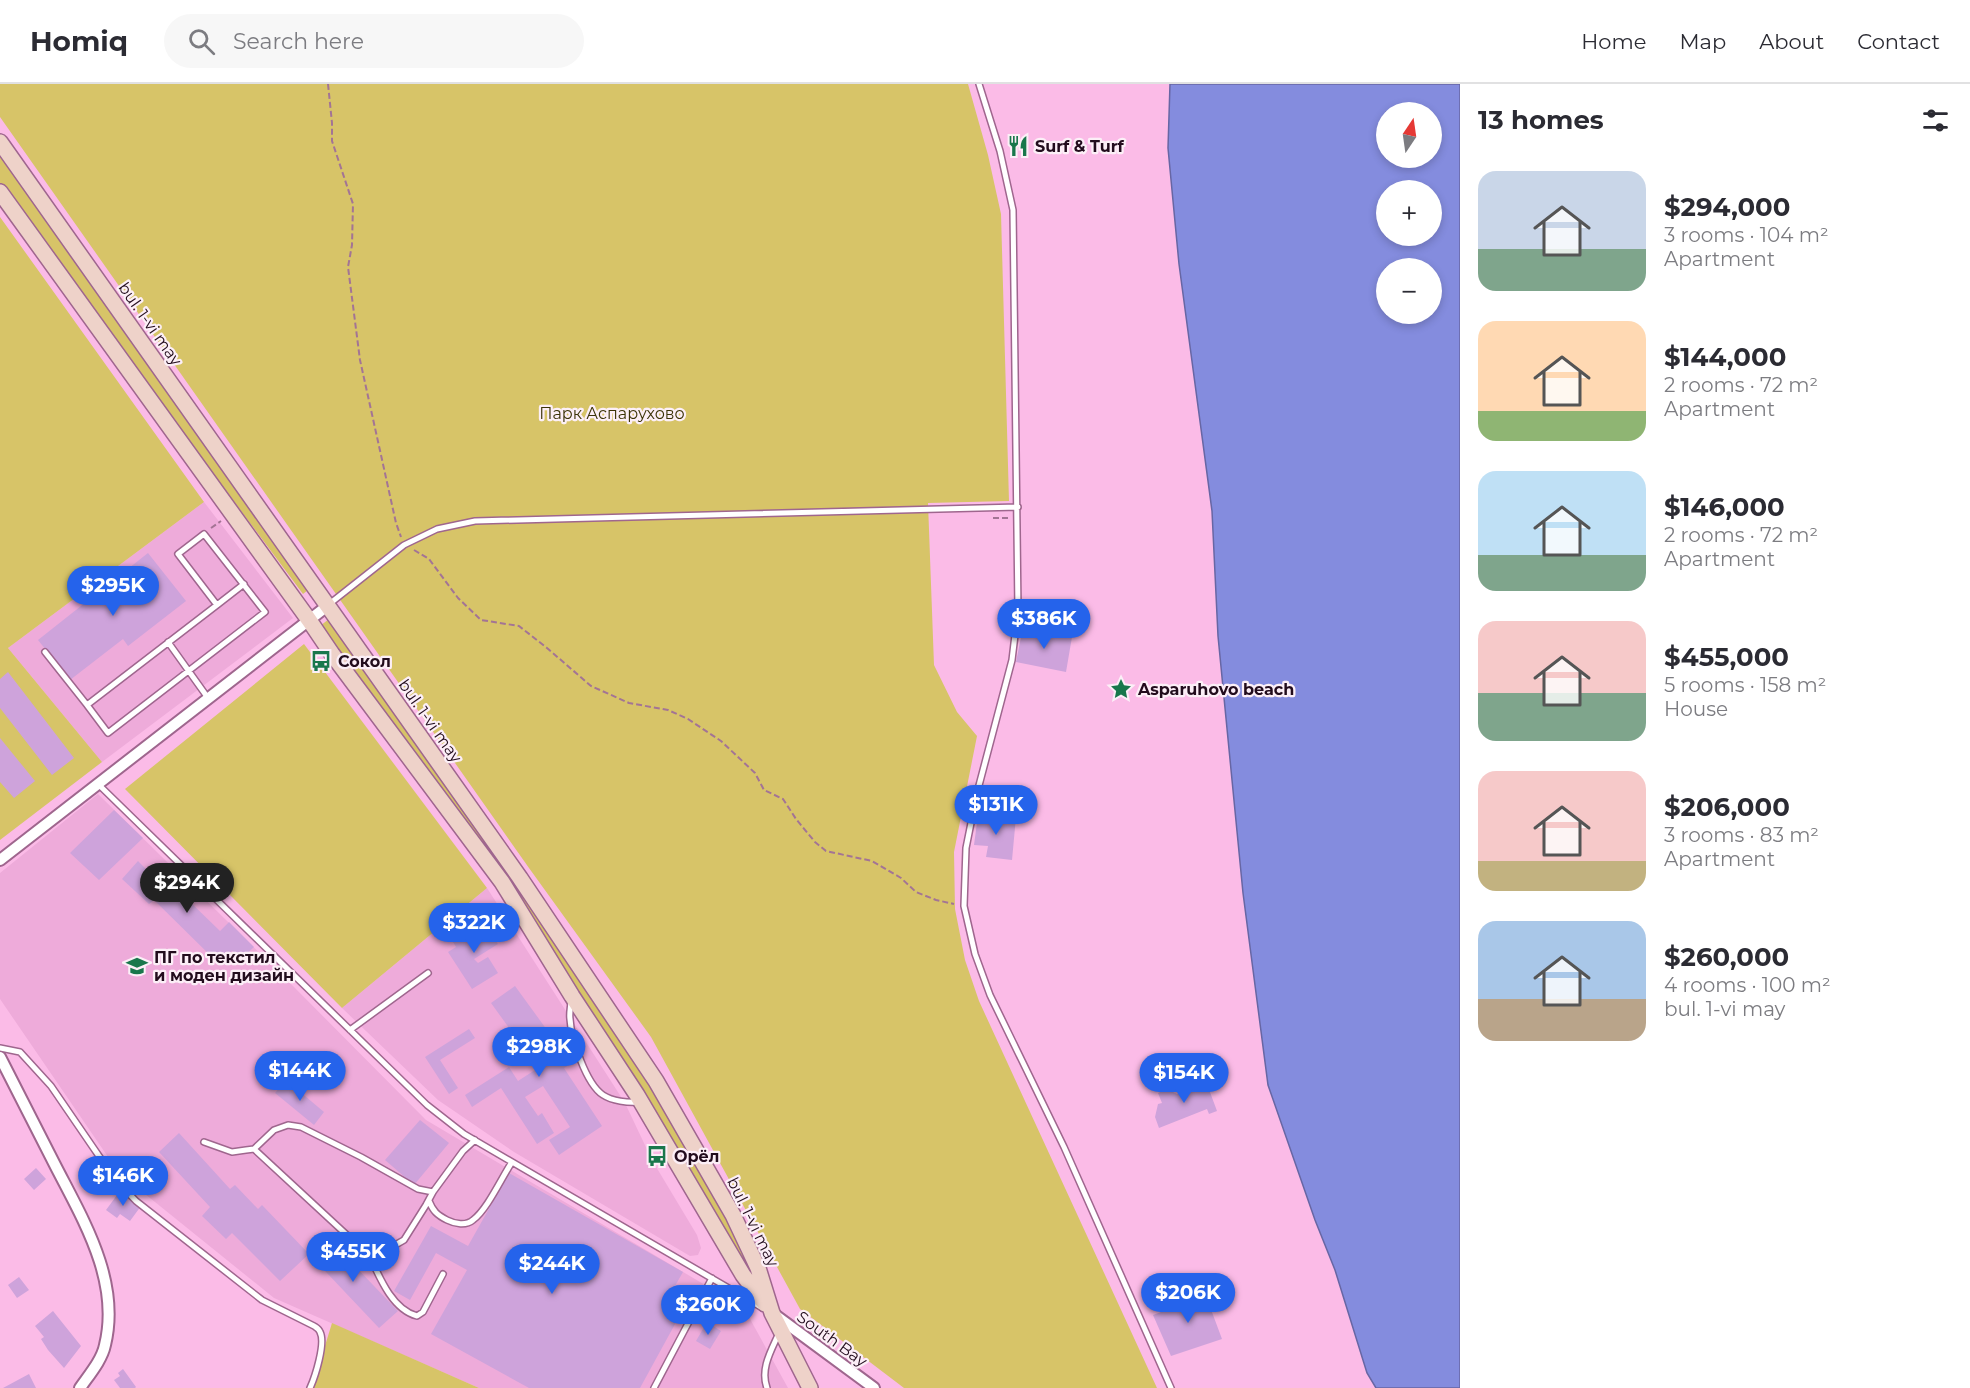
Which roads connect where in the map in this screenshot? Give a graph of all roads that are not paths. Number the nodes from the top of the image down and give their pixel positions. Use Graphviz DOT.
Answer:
graph roads {
  1 [pos="979,84"];
  2 [pos="0,141"];
  3 [pos="0,192"];
  4 [pos="1018,507"];
  5 [pos="244,584"];
  6 [pos="217,605"];
  7 [pos="326,606"];
  8 [pos="309,620"];
  9 [pos="168,642"];
  10 [pos="45,652"];
  11 [pos="189,671"];
  12 [pos="208,698"];
  13 [pos="87,705"];
  14 [pos="98,784"];
  15 [pos="0,860"];
  16 [pos="428,973"];
  17 [pos="572,996"];
  18 [pos="350,1030"];
  19 [pos="0,1048"];
  20 [pos="0,1057"];
  21 [pos="641,1102"];
  22 [pos="475,1140"];
  23 [pos="204,1142"];
  24 [pos="254,1149"];
  25 [pos="512,1161"];
  26 [pos="433,1192"];
  27 [pos="429,1201"];
  28 [pos="366,1248"];
  29 [pos="444,1274"];
  30 [pos="712,1278"];
  31 [pos="772,1313"];
  32 [pos="780,1329"];
  33 [pos="80,1388"];
  34 [pos="310,1388"];
  35 [pos="654,1388"];
  36 [pos="767,1388"];
  37 [pos="810,1388"];
  38 [pos="874,1388"];
  39 [pos="1171,1388"];
  1 -- 4 [label="lane"];
  2 -- 7 [label="main road, bul. 1-vi may"];
  3 -- 8 [label="main road, bul. 1-vi may"];
  4 -- 7 [label="lane"];
  4 -- 39 [label="lane"];
  5 -- 6 [label="lane"];
  5 -- 6 [label="lane"];
  5 -- 11 [label="lane"];
  6 -- 9 [label="lane"];
  7 -- 8 [label="street"];
  7 -- 31 [label="main road, bul. 1-vi may"];
  8 -- 12 [label="street"];
  8 -- 17 [label="main road, bul. 1-vi may"];
  9 -- 11 [label="lane"];
  9 -- 13 [label="lane"];
  10 -- 13 [label="lane"];
  11 -- 12 [label="lane"];
  11 -- 13 [label="lane"];
  12 -- 14 [label="street"];
  14 -- 15 [label="street"];
  14 -- 18 [label="lane"];
  16 -- 18 [label="lane"];
  17 -- 21 [label="main road, bul. 1-vi may"];
  17 -- 21 [label="lane"];
  18 -- 22 [label="lane"];
  19 -- 34 [label="lane"];
  20 -- 33 [label="street"];
  21 -- 31 [label="main road, bul. 1-vi may"];
  22 -- 25 [label="lane"];
  22 -- 26 [label="lane"];
  23 -- 24 [label="lane"];
  24 -- 26 [label="lane"];
  24 -- 28 [label="lane"];
  25 -- 27 [label="lane"];
  25 -- 30 [label="lane"];
  26 -- 27 [label="lane"];
  27 -- 28 [label="lane"];
  28 -- 29 [label="lane"];
  30 -- 31 [label="lane"];
  30 -- 35 [label="lane"];
  31 -- 32 [label="main road, bul. 1-vi may"];
  31 -- 38 [label="street, South Bay"];
  32 -- 36 [label="lane"];
  32 -- 37 [label="main road, bul. 1-vi may"];
}
